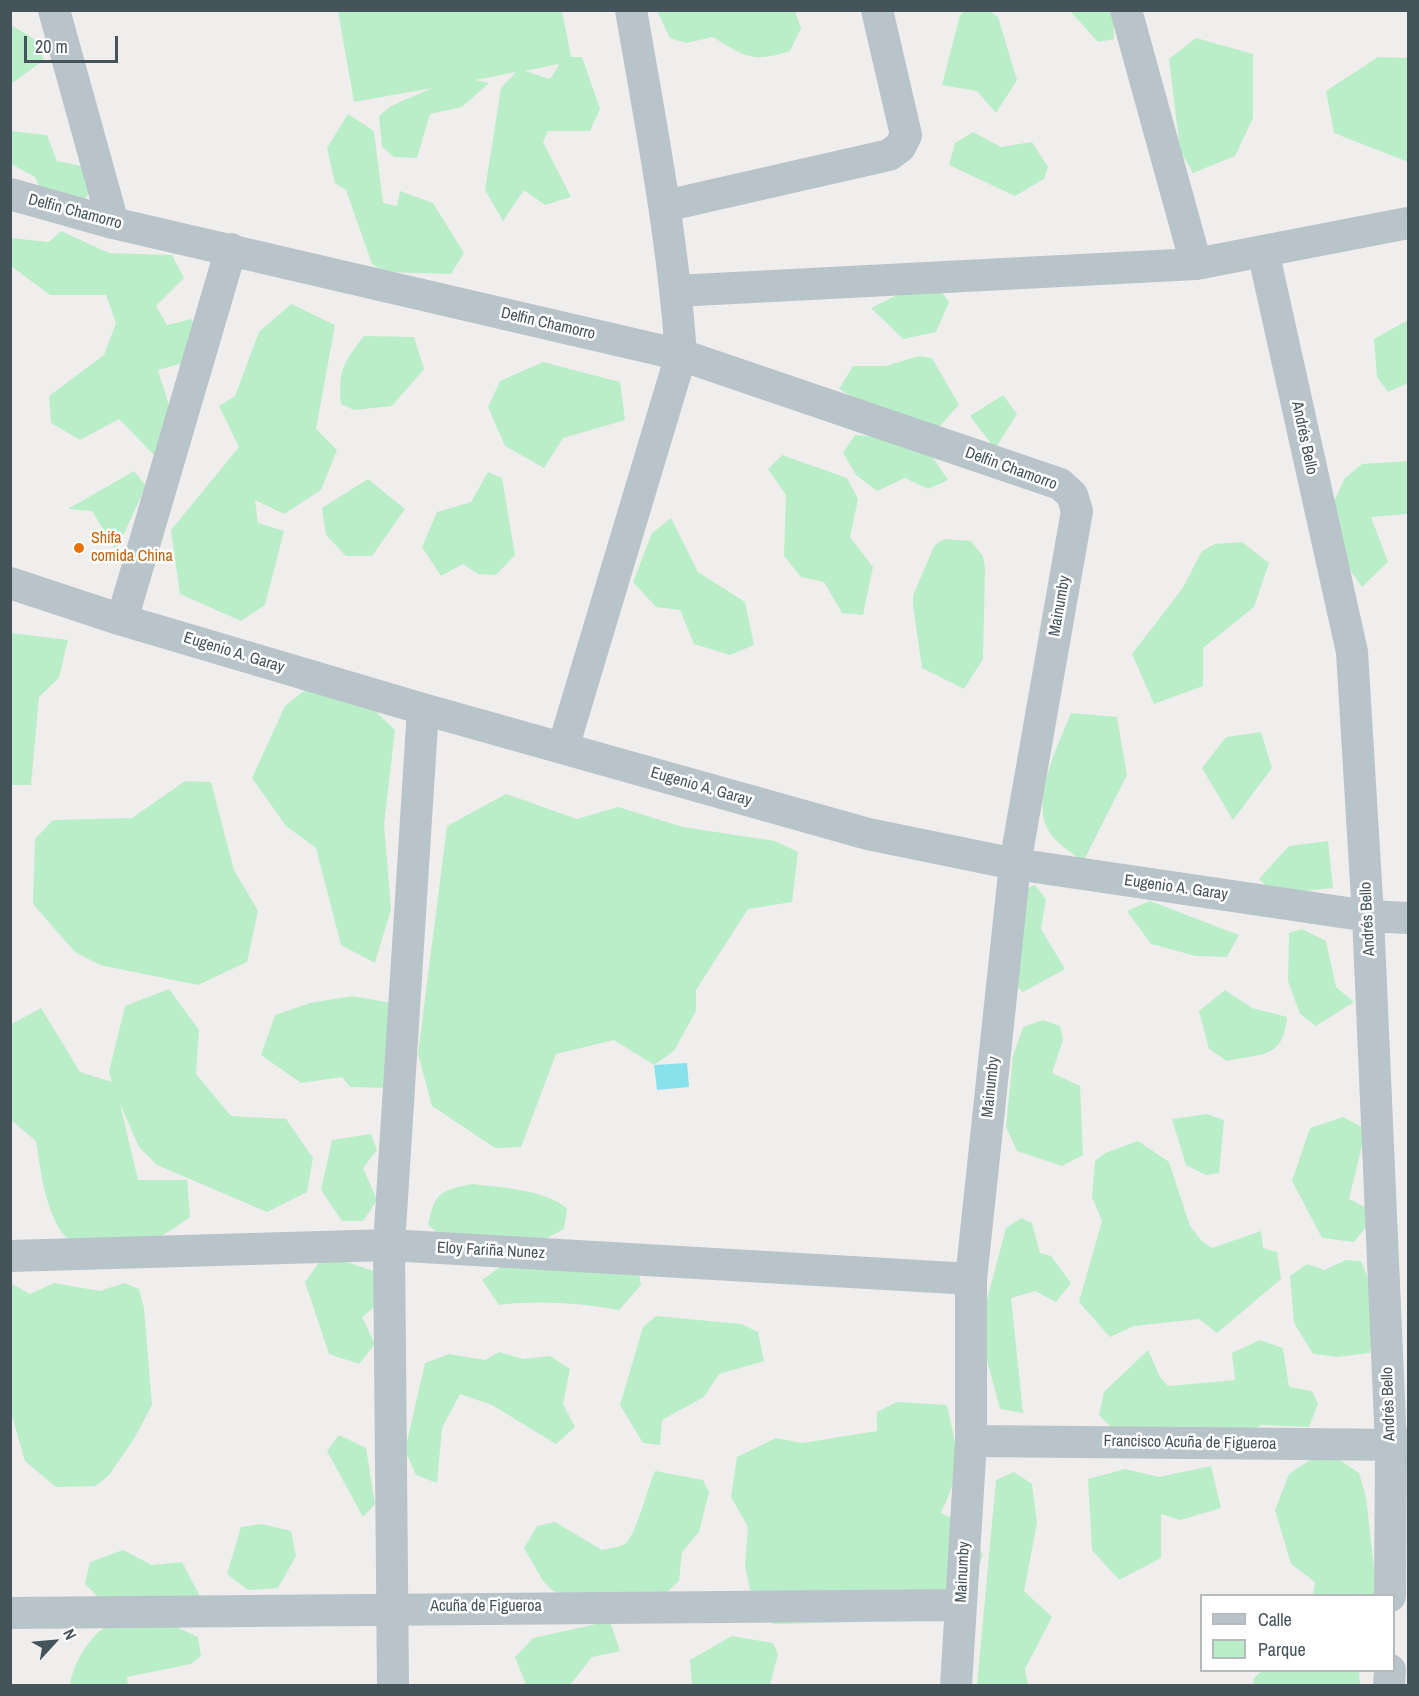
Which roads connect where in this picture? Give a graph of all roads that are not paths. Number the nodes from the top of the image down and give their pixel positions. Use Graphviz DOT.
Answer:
graph roads {
  1 [pos="54,10"];
  2 [pos="631,10"];
  3 [pos="877,10"];
  4 [pos="1126,10"];
  5 [pos="10,194"];
  6 [pos="665,206"];
  7 [pos="113,223"];
  8 [pos="1408,223"];
  9 [pos="231,249"];
  10 [pos="1263,251"];
  11 [pos="1196,264"];
  12 [pos="676,291"];
  13 [pos="681,355"];
  14 [pos="1072,495"];
  15 [pos="10,584"];
  16 [pos="122,620"];
  17 [pos="423,709"];
  18 [pos="563,748"];
  19 [pos="1014,864"];
  20 [pos="1368,916"];
  21 [pos="1408,918"];
  22 [pos="389,1245"];
  23 [pos="10,1256"];
  24 [pos="971,1279"];
  25 [pos="970,1441"];
  26 [pos="1400,1445"];
  27 [pos="1390,1594"];
  28 [pos="961,1605"];
  29 [pos="390,1608"];
  30 [pos="10,1613"];
  31 [pos="393,1686"];
  32 [pos="956,1686"];
  1 -- 7 [label="street"];
  2 -- 6 [label="street"];
  3 -- 6 [label="street"];
  4 -- 11 [label="street"];
  5 -- 7 [label="street, Delfin Chamorro"];
  6 -- 12 [label="street"];
  7 -- 9 [label="street, Delfin Chamorro"];
  8 -- 10 [label="street"];
  9 -- 13 [label="street, Delfin Chamorro"];
  9 -- 16 [label="street"];
  10 -- 11 [label="street"];
  10 -- 20 [label="street, Andrés Bello"];
  11 -- 12 [label="street"];
  12 -- 13 [label="street"];
  13 -- 14 [label="street, Delfin Chamorro"];
  13 -- 18 [label="street"];
  14 -- 19 [label="street, Mainumby"];
  15 -- 16 [label="street, Eugenio A. Garay"];
  16 -- 17 [label="street, Eugenio A. Garay"];
  17 -- 18 [label="street, Eugenio A. Garay"];
  17 -- 22 [label="street"];
  18 -- 19 [label="street, Eugenio A. Garay"];
  19 -- 20 [label="street, Eugenio A. Garay"];
  19 -- 24 [label="street, Mainumby"];
  20 -- 21 [label="street, Eugenio A. Garay"];
  20 -- 26 [label="street, Andrés Bello"];
  22 -- 23 [label="street, Eloy Fariña Nunez"];
  22 -- 24 [label="street, Eloy Fariña Nunez"];
  22 -- 29 [label="street"];
  24 -- 25 [label="street, Mainumby"];
  25 -- 26 [label="street, Francisco Acuña de Figueroa"];
  25 -- 28 [label="street, Mainumby"];
  26 -- 27 [label="street, Andrés Bello"];
  28 -- 29 [label="street, Acuña de Figueroa"];
  28 -- 32 [label="street, Mainumby"];
  29 -- 30 [label="street, Acuña de Figueroa"];
  29 -- 31 [label="street"];
}
